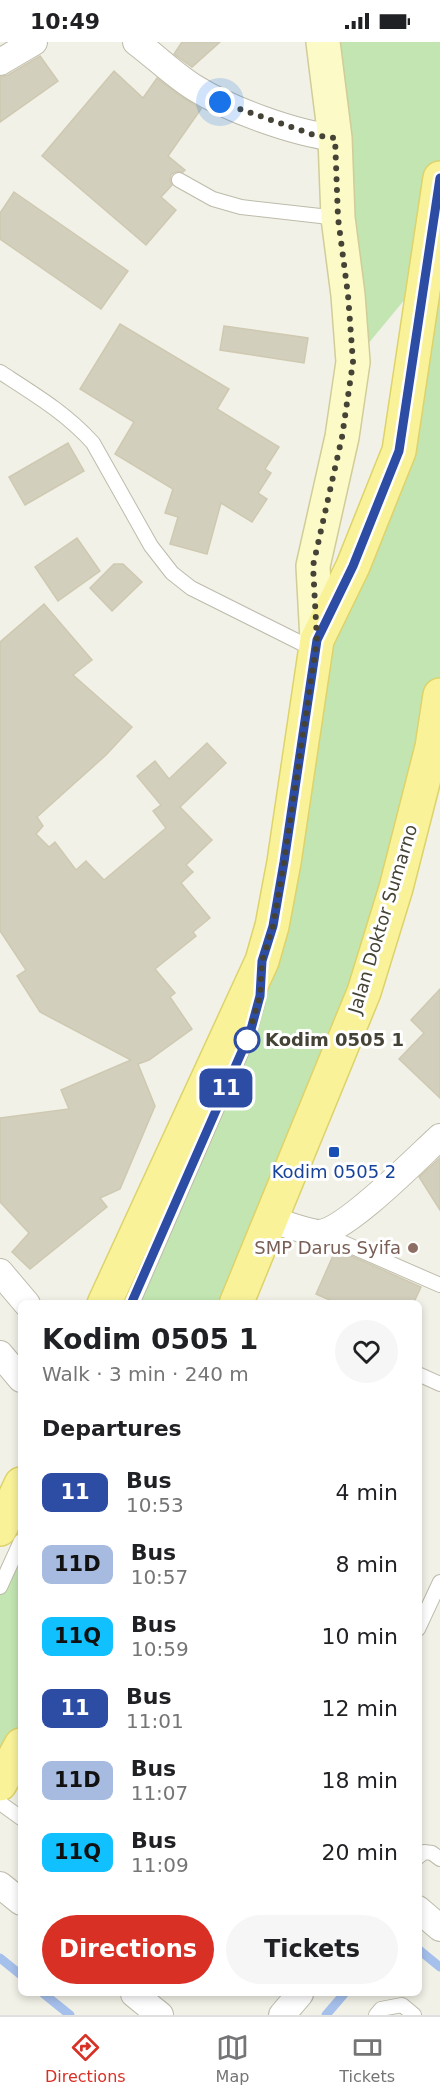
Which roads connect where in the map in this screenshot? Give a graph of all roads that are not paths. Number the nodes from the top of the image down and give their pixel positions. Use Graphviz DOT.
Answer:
graph roads {
  1 [pos="34,42"];
  2 [pos="136,42"];
  3 [pos="323,42"];
  4 [pos="0,62"];
  5 [pos="335,138"];
  6 [pos="440,178"];
  7 [pos="179,180"];
  8 [pos="338,218"];
  9 [pos="0,372"];
  10 [pos="316,645"];
  11 [pos="440,695"];
  12 [pos="262,961"];
  13 [pos="440,1137"];
  14 [pos="270,1220"];
  15 [pos="319,1233"];
  16 [pos="0,1272"];
  17 [pos="440,1286"];
  18 [pos="24,1300"];
  19 [pos="106,1300"];
  20 [pos="134,1300"];
  21 [pos="243,1300"];
  22 [pos="0,1354"];
  23 [pos="18,1375"];
  24 [pos="422,1376"];
  25 [pos="440,1384"];
  26 [pos="18,1490"];
  27 [pos="0,1529"];
  28 [pos="18,1548"];
  29 [pos="440,1582"];
  30 [pos="0,1587"];
  31 [pos="422,1620"];
  32 [pos="18,1751"];
  33 [pos="0,1787"];
  34 [pos="18,1814"];
  35 [pos="422,1854"];
  36 [pos="440,1859"];
  37 [pos="0,1885"];
  38 [pos="18,1900"];
  39 [pos="422,1912"];
  40 [pos="440,1928"];
  41 [pos="136,1996"];
  42 [pos="298,1996"];
  43 [pos="160,2015"];
  44 [pos="282,2015"];
  45 [pos="376,2015"];
  46 [pos="414,2015"];
  1 -- 4 [label="street"];
  2 -- 5 [label="street"];
  3 -- 5 [label="street"];
  5 -- 8 [label="street"];
  6 -- 10 [label="main road"];
  7 -- 8 [label="lane"];
  8 -- 10 [label="street"];
  9 -- 10 [label="lane"];
  10 -- 12 [label="main road"];
  11 -- 14 [label="main road, Jalan Doktor Sumarno"];
  12 -- 19 [label="main road"];
  12 -- 20 [label="lane"];
  13 -- 15 [label="street"];
  14 -- 15 [label="street"];
  14 -- 21 [label="main road, Jalan Doktor Sumarno"];
  15 -- 17 [label="lane"];
  16 -- 18 [label="street"];
  22 -- 23 [label="street"];
  24 -- 25 [label="lane"];
  26 -- 27 [label="main road"];
  28 -- 30 [label="lane"];
  29 -- 31 [label="lane"];
  32 -- 33 [label="main road"];
  33 -- 34 [label="lane"];
  35 -- 36 [label="lane"];
  37 -- 38 [label="street"];
  39 -- 40 [label="street"];
  41 -- 43 [label="street"];
  42 -- 44 [label="street"];
  45 -- 46 [label="lane"];
}
